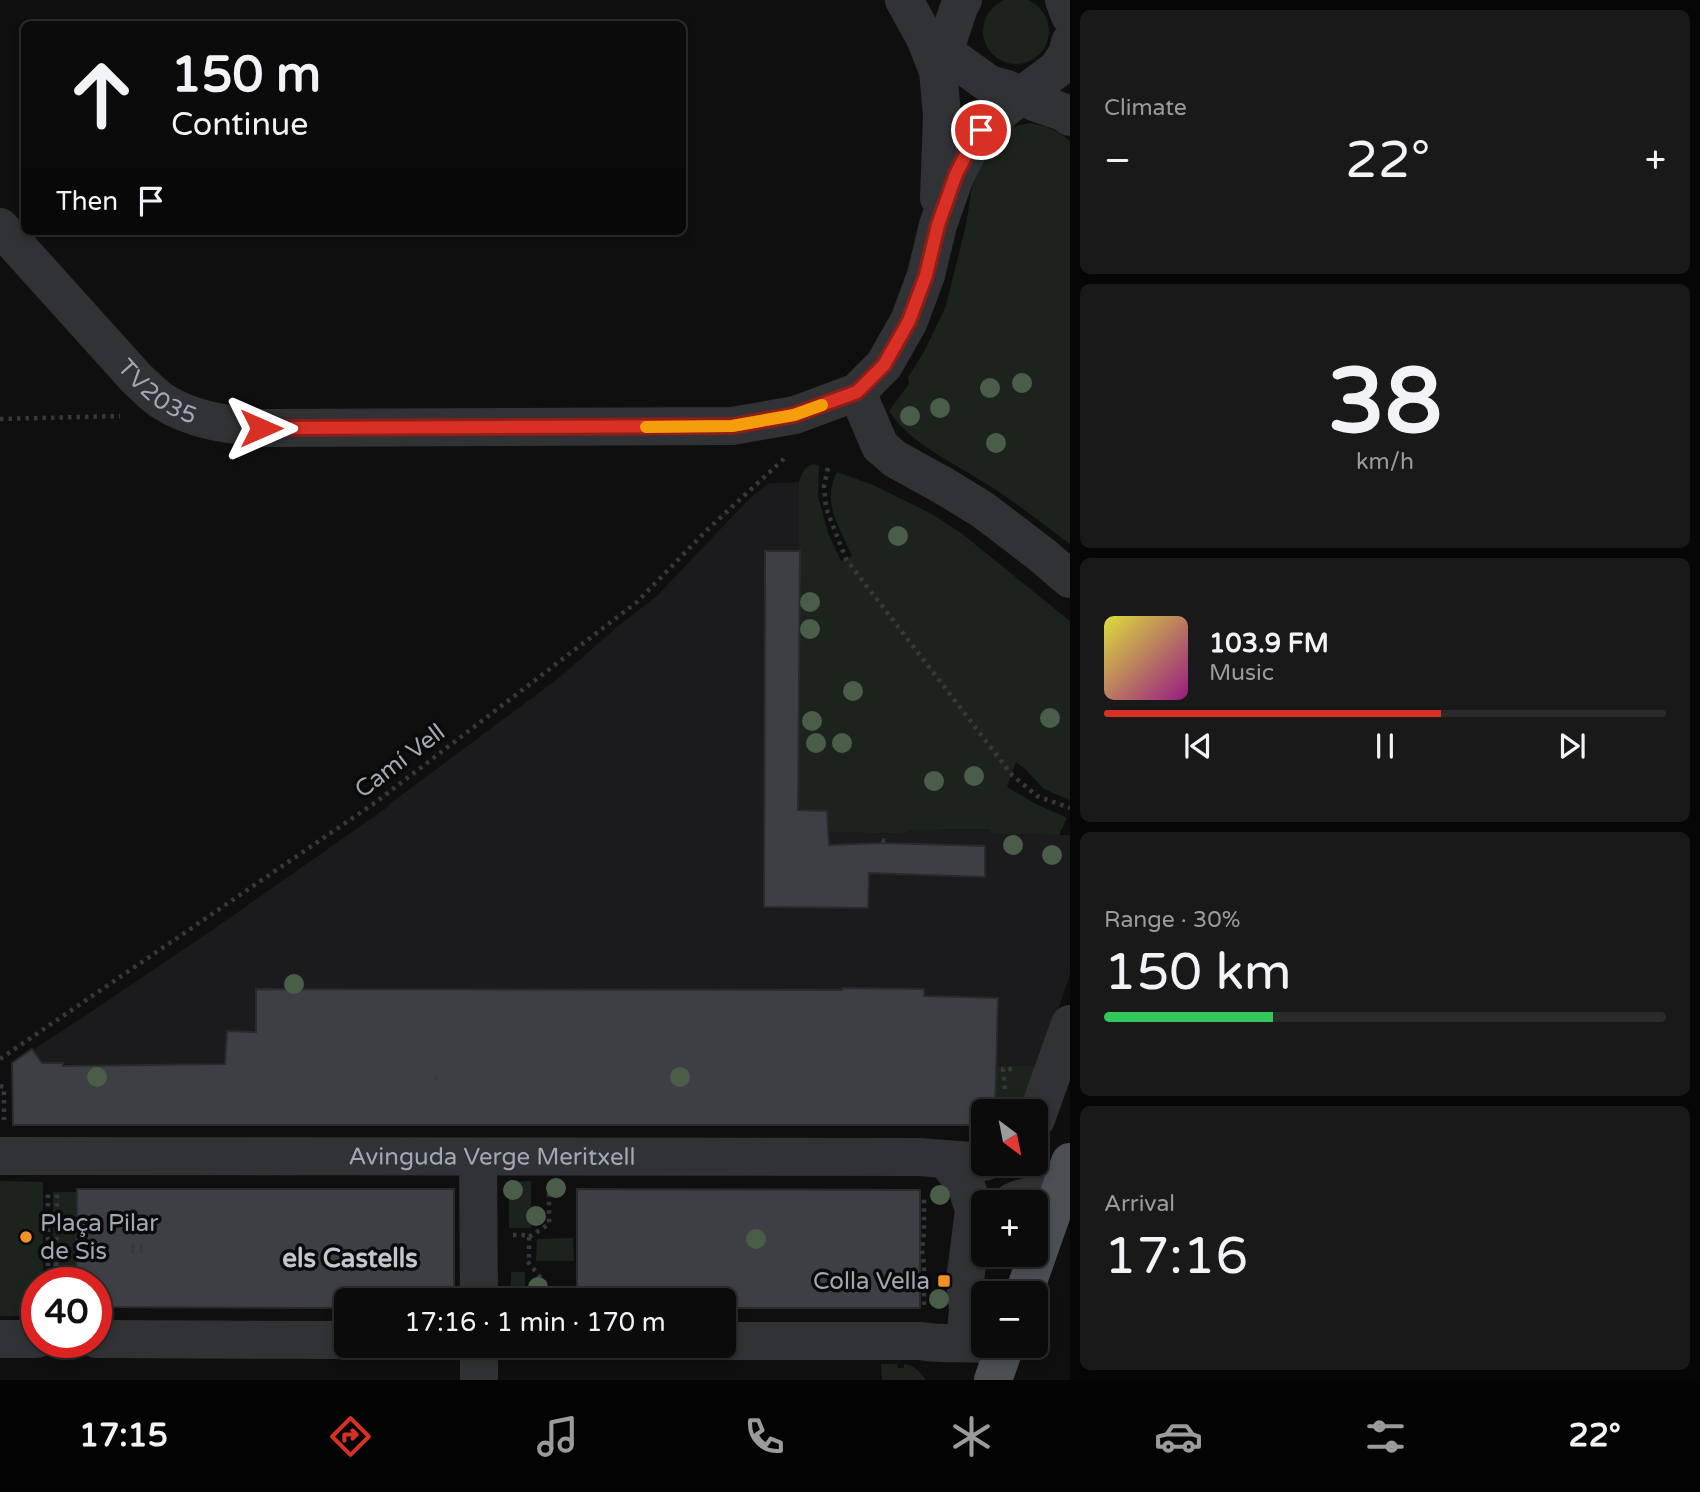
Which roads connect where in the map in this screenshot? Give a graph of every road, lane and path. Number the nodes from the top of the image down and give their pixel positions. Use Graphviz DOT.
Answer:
graph roads {
  1 [pos="904,0"];
  2 [pos="1064,0"];
  3 [pos="1070,16"];
  4 [pos="1070,42"];
  5 [pos="974,58"];
  6 [pos="1070,117"];
  7 [pos="938,225"];
  8 [pos="0,227"];
  9 [pos="857,392"];
  10 [pos="123,416"];
  11 [pos="0,419"];
  12 [pos="790,452"];
  13 [pos="828,468"];
  14 [pos="1070,579"];
  15 [pos="1070,808"];
  16 [pos="1070,1024"];
  17 [pos="0,1059"];
  18 [pos="1003,1069"];
  19 [pos="1011,1069"];
  20 [pos="434,1078"];
  21 [pos="443,1078"];
  22 [pos="0,1086"];
  23 [pos="1043,1099"];
  24 [pos="2,1139"];
  25 [pos="478,1157"];
  26 [pos="971,1165"];
  27 [pos="935,1173"];
  28 [pos="1065,1176"];
  29 [pos="48,1187"];
  30 [pos="549,1189"];
  31 [pos="1038,1190"];
  32 [pos="57,1192"];
  33 [pos="971,1199"];
  34 [pos="1048,1220"];
  35 [pos="131,1248"];
  36 [pos="147,1249"];
  37 [pos="971,1256"];
  38 [pos="48,1267"];
  39 [pos="56,1267"];
  40 [pos="479,1288"];
  41 [pos="545,1288"];
  42 [pos="971,1323"];
  43 [pos="971,1337"];
  44 [pos="0,1339"];
  45 [pos="21,1339"];
  46 [pos="112,1339"];
  47 [pos="334,1340"];
  48 [pos="736,1341"];
  49 [pos="971,1345"];
  50 [pos="479,1358"];
  51 [pos="479,1380"];
  1 -- 5 [label="street"];
  2 -- 3 [label="street"];
  4 -- 5 [label="street"];
  5 -- 6 [label="street"];
  5 -- 7 [label="street"];
  5 -- 7 [label="street"];
  7 -- 9 [label="street, TV2035"];
  8 -- 9 [label="street, TV2035"];
  9 -- 14 [label="street"];
  10 -- 11 [label="path"];
  12 -- 17 [label="path, Camí Vell"];
  13 -- 15 [label="path"];
  16 -- 23 [label="street"];
  18 -- 19 [label="path"];
  20 -- 21 [label="path"];
  22 -- 24 [label="path"];
  24 -- 25 [label="street, Avinguda Verge Meritxell"];
  25 -- 27 [label="street, Avinguda Verge Meritxell"];
  25 -- 40 [label="street"];
  26 -- 27 [label="street, Avinguda Verge Meritxell"];
  27 -- 33 [label="street"];
  27 -- 43 [label="path"];
  28 -- 31 [label="street"];
  28 -- 34 [label="main road"];
  29 -- 38 [label="path"];
  30 -- 41 [label="path"];
  32 -- 39 [label="path"];
  35 -- 36 [label="path"];
  37 -- 42 [label="street"];
  44 -- 45 [label="street"];
  46 -- 47 [label="street"];
  48 -- 49 [label="street"];
  50 -- 51 [label="street"];
}
